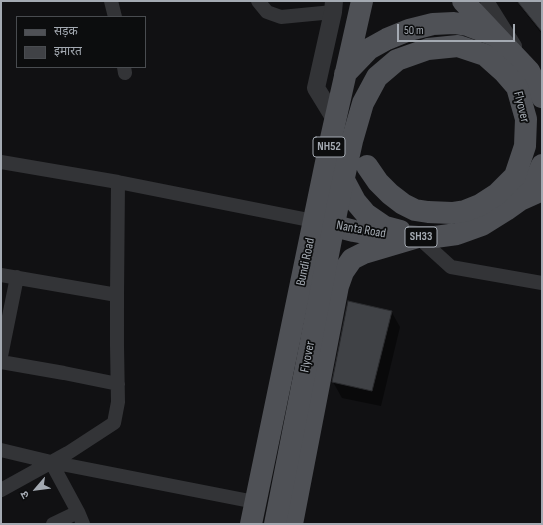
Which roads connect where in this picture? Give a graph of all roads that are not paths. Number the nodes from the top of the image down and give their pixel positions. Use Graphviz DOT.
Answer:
graph roads {
  1 [pos="111,1"];
  2 [pos="258,1"];
  3 [pos="362,1"];
  4 [pos="463,1"];
  5 [pos="487,1"];
  6 [pos="333,6"];
  7 [pos="116,16"];
  8 [pos="496,36"];
  9 [pos="529,71"];
  10 [pos="345,74"];
  11 [pos="542,97"];
  12 [pos="335,119"];
  13 [pos="330,143"];
  14 [pos="1,162"];
  15 [pos="542,165"];
  16 [pos="118,182"];
  17 [pos="542,190"];
  18 [pos="520,200"];
  19 [pos="314,221"];
  20 [pos="418,237"];
  21 [pos="1,275"];
  22 [pos="16,277"];
  23 [pos="542,284"];
  24 [pos="117,295"];
  25 [pos="1,356"];
  26 [pos="1,362"];
  27 [pos="118,384"];
  28 [pos="1,450"];
  29 [pos="51,462"];
  30 [pos="1,490"];
  31 [pos="255,502"];
  32 [pos="80,518"];
  33 [pos="53,524"];
  34 [pos="251,524"];
  35 [pos="275,524"];
  36 [pos="292,524"];
  1 -- 7 [label="street"];
  2 -- 6 [label="street"];
  3 -- 10 [label="main road, Bundi Road"];
  4 -- 8 [label="main road"];
  5 -- 9 [label="street"];
  6 -- 12 [label="street"];
  8 -- 9 [label="main road"];
  8 -- 10 [label="main road"];
  9 -- 11 [label="main road"];
  10 -- 12 [label="main road, Bundi Road / NH52"];
  12 -- 13 [label="main road, Bundi Road / NH52"];
  12 -- 35 [label="main road, Flyover, bridge"];
  13 -- 19 [label="main road, Bundi Road / NH52"];
  13 -- 20 [label="main road"];
  14 -- 16 [label="street"];
  15 -- 18 [label="main road"];
  16 -- 19 [label="street"];
  16 -- 24 [label="street"];
  17 -- 18 [label="main road, Nanta Road / SH33"];
  18 -- 20 [label="main road, Nanta Road / SH33"];
  19 -- 20 [label="main road, Nanta Road / SH33"];
  19 -- 31 [label="main road, Bundi Road"];
  20 -- 23 [label="street"];
  20 -- 36 [label="main road"];
  21 -- 22 [label="street"];
  22 -- 24 [label="street"];
  22 -- 25 [label="street"];
  24 -- 27 [label="street"];
  26 -- 27 [label="street"];
  27 -- 29 [label="street"];
  28 -- 29 [label="street"];
  29 -- 30 [label="street"];
  29 -- 31 [label="street"];
  29 -- 32 [label="street"];
  31 -- 34 [label="main road, Bundi Road"];
  32 -- 33 [label="street"];
}
